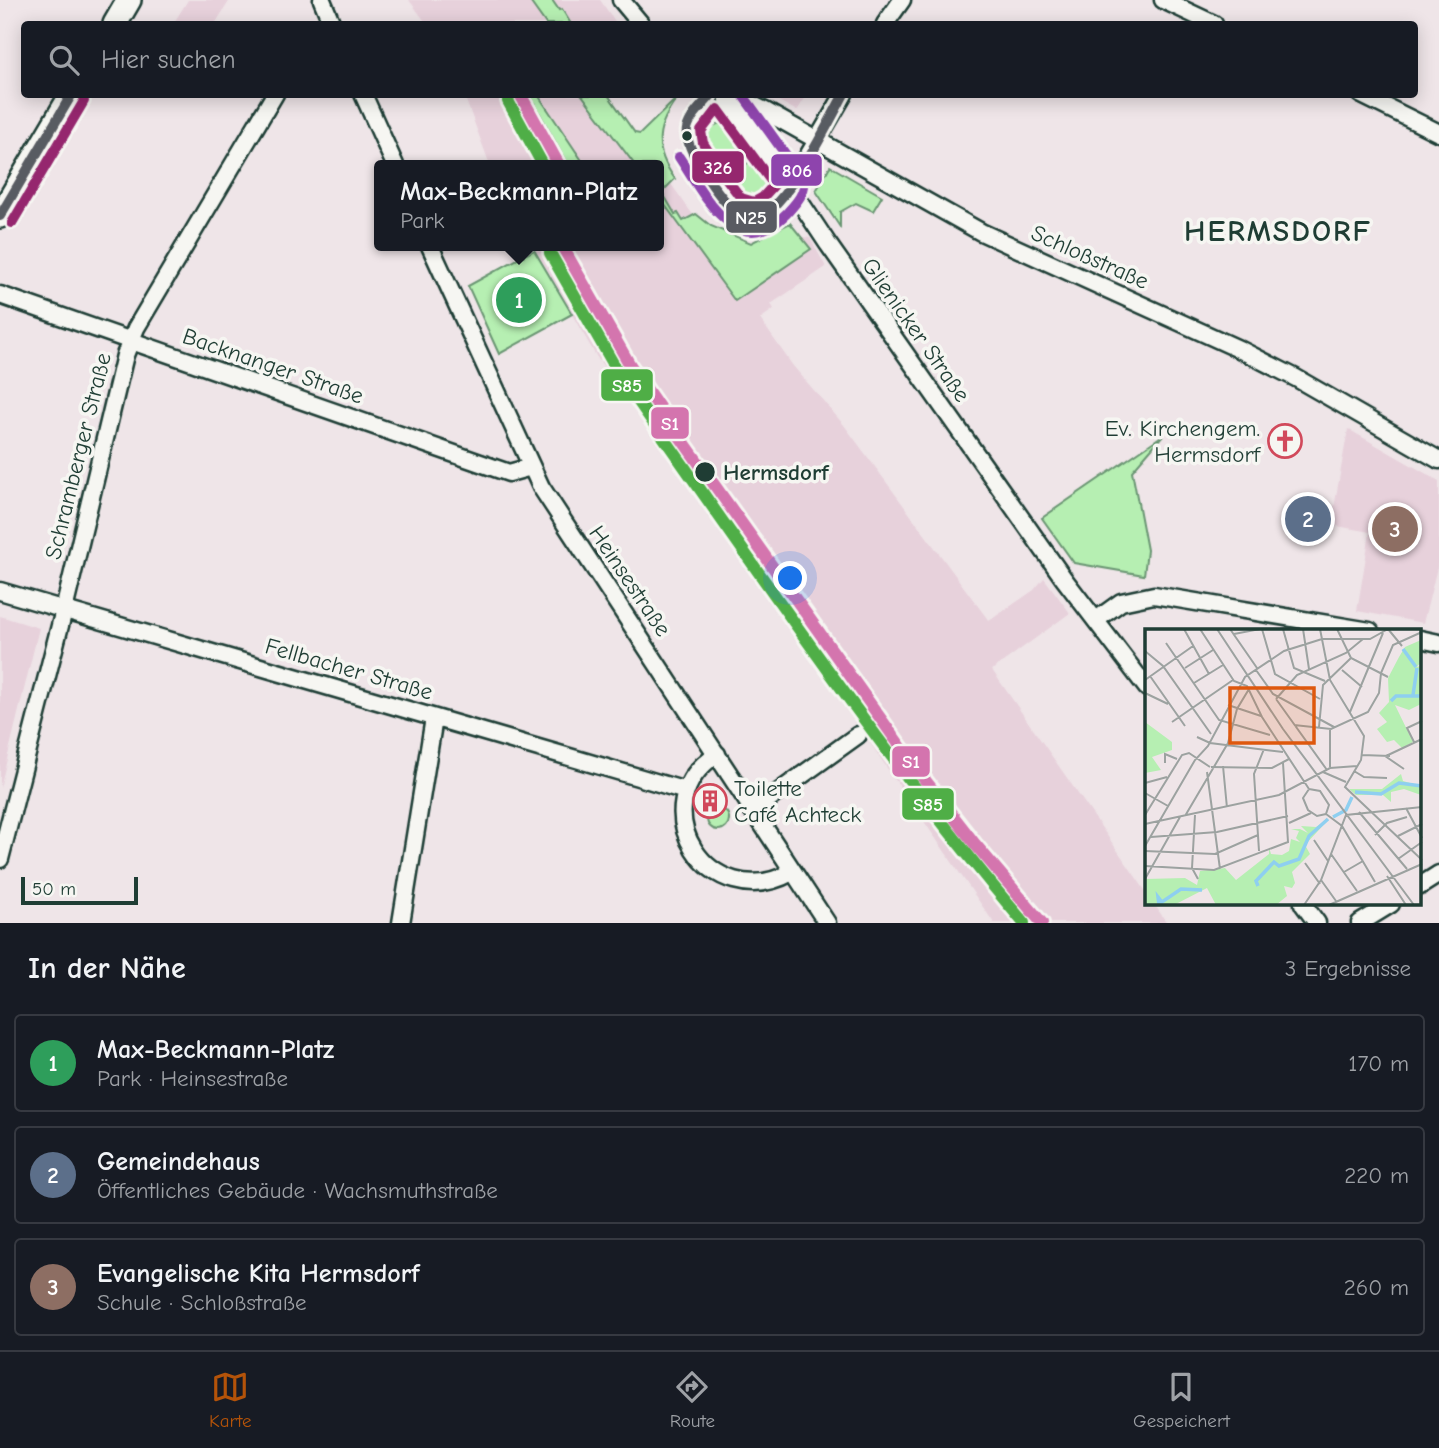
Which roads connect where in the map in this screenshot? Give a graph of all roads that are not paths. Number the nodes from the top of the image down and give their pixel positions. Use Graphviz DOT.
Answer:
graph roads {
  1 [pos="129,0"];
  2 [pos="322,0"];
  3 [pos="621,0"];
  4 [pos="902,0"];
  5 [pos="1163,0"];
  6 [pos="117,21"];
  7 [pos="326,21"];
  8 [pos="638,21"];
  9 [pos="888,21"];
  10 [pos="1208,21"];
  11 [pos="70,98"];
  12 [pos="273,98"];
  13 [pos="365,98"];
  14 [pos="728,98"];
  15 [pos="730,98"];
  16 [pos="842,98"];
  17 [pos="1368,98"];
  18 [pos="1439,133"];
  19 [pos="818,139"];
  20 [pos="393,160"];
  21 [pos="791,185"];
  22 [pos="0,216"];
  23 [pos="432,251"];
  24 [pos="0,295"];
  25 [pos="131,341"];
  26 [pos="1439,460"];
  27 [pos="531,467"];
  28 [pos="0,591"];
  29 [pos="64,610"];
  30 [pos="1096,620"];
  31 [pos="1358,629"];
  32 [pos="1145,685"];
  33 [pos="434,718"];
  34 [pos="858,735"];
  35 [pos="717,754"];
  36 [pos="686,790"];
  37 [pos="752,811"];
  38 [pos="0,859"];
  39 [pos="792,872"];
  40 [pos="1439,874"];
  41 [pos="1422,885"];
  42 [pos="1304,906"];
  43 [pos="1388,906"];
  44 [pos="401,923"];
  45 [pos="827,923"];
  46 [pos="1317,923"];
  47 [pos="1360,923"];
  1 -- 6 [label="main road"];
  2 -- 7 [label="street"];
  3 -- 8 [label="street"];
  4 -- 9 [label="street"];
  5 -- 10 [label="street"];
  11 -- 22 [label="main road"];
  12 -- 25 [label="street, Schramberger Straße"];
  13 -- 20 [label="street"];
  14 -- 21 [label="street, Glienicker Straße"];
  15 -- 19 [label="street, Schloßstraße"];
  16 -- 19 [label="street"];
  17 -- 18 [label="street"];
  19 -- 21 [label="street"];
  19 -- 26 [label="street, Schloßstraße"];
  21 -- 30 [label="street, Glienicker Straße"];
  23 -- 27 [label="street, Heinsestraße"];
  24 -- 25 [label="street, Backnanger Straße"];
  25 -- 27 [label="street, Backnanger Straße"];
  25 -- 29 [label="street, Schramberger Straße"];
  27 -- 35 [label="street, Heinsestraße"];
  28 -- 29 [label="street, Fellbacher Straße"];
  29 -- 33 [label="street, Fellbacher Straße"];
  29 -- 38 [label="street, Schramberger Straße"];
  30 -- 31 [label="street"];
  30 -- 32 [label="street, Glienicker Straße"];
  33 -- 36 [label="street, Fellbacher Straße"];
  33 -- 44 [label="street"];
  34 -- 37 [label="street"];
  35 -- 36 [label="street"];
  35 -- 37 [label="street, Heinsestraße"];
  36 -- 39 [label="street"];
  37 -- 39 [label="street, Heinsestraße"];
  39 -- 45 [label="street, Heinsestraße"];
  40 -- 41 [label="street"];
  42 -- 46 [label="street"];
  43 -- 47 [label="street"];
}
